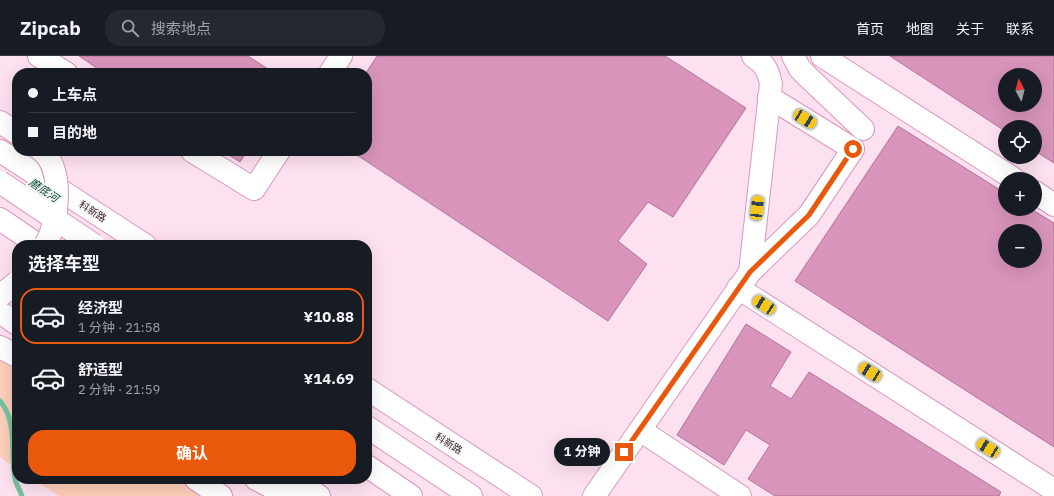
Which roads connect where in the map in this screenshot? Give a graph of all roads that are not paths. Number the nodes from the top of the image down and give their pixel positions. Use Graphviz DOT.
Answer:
graph roads {
  1 [pos="39,56"];
  2 [pos="753,56"];
  3 [pos="793,56"];
  4 [pos="822,56"];
  5 [pos="58,68"];
  6 [pos="769,97"];
  7 [pos="0,122"];
  8 [pos="863,129"];
  9 [pos="12,130"];
  10 [pos="0,151"];
  11 [pos="47,156"];
  12 [pos="200,156"];
  13 [pos="276,156"];
  14 [pos="1003,172"];
  15 [pos="0,182"];
  16 [pos="1042,197"];
  17 [pos="1054,205"];
  18 [pos="0,219"];
  19 [pos="31,240"];
  20 [pos="48,240"];
  21 [pos="87,240"];
  22 [pos="137,240"];
  23 [pos="744,280"];
  24 [pos="0,283"];
  25 [pos="12,286"];
  26 [pos="12,291"];
  27 [pos="0,296"];
  28 [pos="0,312"];
  29 [pos="12,320"];
  30 [pos="0,347"];
  31 [pos="12,354"];
  32 [pos="372,392"];
  33 [pos="372,430"];
  34 [pos="640,430"];
  35 [pos="372,469"];
  36 [pos="203,484"];
  37 [pos="258,484"];
  38 [pos="266,484"];
  39 [pos="301,484"];
  40 [pos="1054,490"];
  41 [pos="221,496"];
  42 [pos="276,496"];
  43 [pos="289,496"];
  44 [pos="319,496"];
  45 [pos="411,496"];
  46 [pos="471,496"];
  47 [pos="531,496"];
  48 [pos="594,496"];
  49 [pos="740,496"];
  1 -- 5 [label="main road"];
  2 -- 6 [label="main road"];
  3 -- 8 [label="main road"];
  4 -- 14 [label="main road"];
  6 -- 23 [label="main road"];
  6 -- 23 [label="main road"];
  7 -- 9 [label="main road"];
  10 -- 22 [label="main road, 科新路"];
  11 -- 20 [label="main road, bridge"];
  12 -- 13 [label="main road"];
  15 -- 21 [label="main road, bridge"];
  16 -- 17 [label="main road"];
  18 -- 19 [label="main road"];
  23 -- 34 [label="main road"];
  23 -- 40 [label="main road"];
  24 -- 26 [label="main road"];
  25 -- 27 [label="main road, bridge"];
  28 -- 29 [label="main road"];
  30 -- 31 [label="main road"];
  32 -- 47 [label="main road, 科新路"];
  33 -- 46 [label="main road"];
  34 -- 48 [label="main road"];
  34 -- 49 [label="main road"];
  35 -- 45 [label="main road"];
  36 -- 41 [label="main road"];
  37 -- 42 [label="main road"];
  38 -- 43 [label="main road"];
  39 -- 44 [label="main road"];
}
